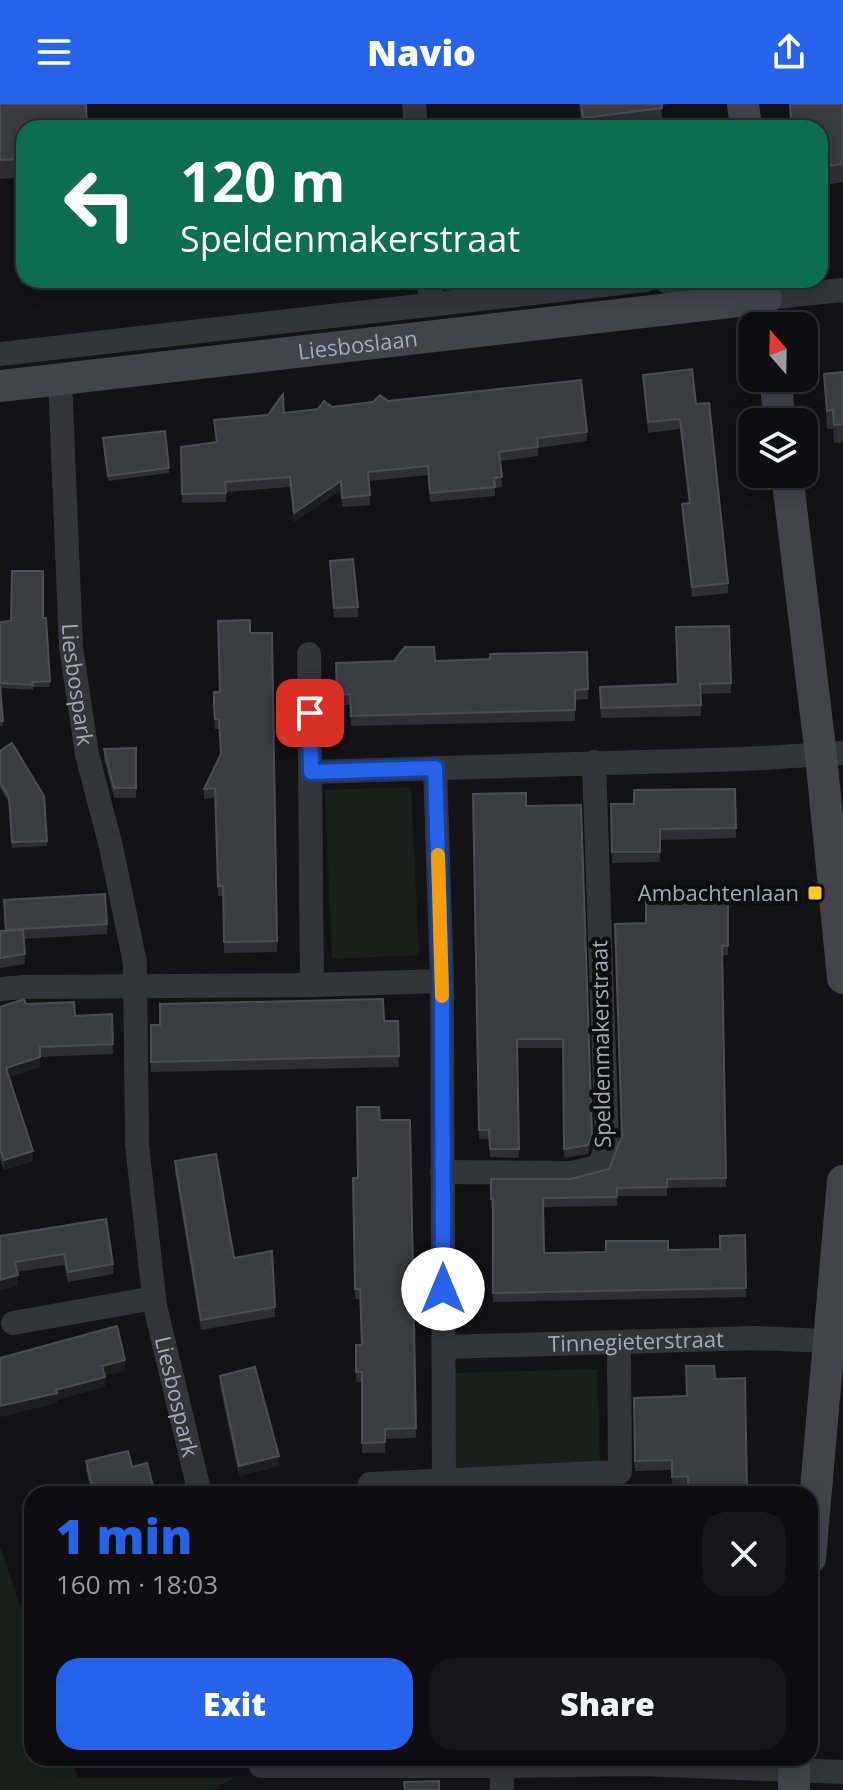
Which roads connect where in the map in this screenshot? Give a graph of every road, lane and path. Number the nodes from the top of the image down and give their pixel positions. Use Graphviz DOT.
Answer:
graph roads {
  1 [pos="430,288"];
  2 [pos="577,288"];
  3 [pos="681,288"];
  4 [pos="843,290"];
  5 [pos="766,301"];
  6 [pos="714,304"];
  7 [pos="431,305"];
  8 [pos="0,354"];
  9 [pos="60,379"];
  10 [pos="0,386"];
  11 [pos="789,488"];
  12 [pos="309,654"];
  13 [pos="832,754"];
  14 [pos="594,762"];
  15 [pos="435,768"];
  16 [pos="311,772"];
  17 [pos="843,978"];
  18 [pos="442,981"];
  19 [pos="133,985"];
  20 [pos="312,985"];
  21 [pos="0,989"];
  22 [pos="442,1172"];
  23 [pos="843,1181"];
  24 [pos="154,1298"];
  25 [pos="13,1323"];
  26 [pos="835,1340"];
  27 [pos="619,1342"];
  28 [pos="444,1347"];
  29 [pos="444,1481"];
  30 [pos="370,1484"];
  31 [pos="198,1486"];
  32 [pos="818,1488"];
  33 [pos="619,1766"];
  34 [pos="678,1766"];
  35 [pos="260,1771"];
  36 [pos="794,1772"];
  37 [pos="843,1772"];
  38 [pos="502,1778"];
  1 -- 7 [label="street"];
  2 -- 7 [label="street, Liesboslaan"];
  3 -- 6 [label="street"];
  4 -- 5 [label="street"];
  5 -- 6 [label="street, Liesboslaan"];
  6 -- 9 [label="street, Liesboslaan"];
  7 -- 8 [label="street, Liesboslaan"];
  9 -- 10 [label="street, Liesboslaan"];
  9 -- 19 [label="street, Liesbospark"];
  11 -- 13 [label="street"];
  12 -- 16 [label="street"];
  13 -- 14 [label="street"];
  13 -- 17 [label="street"];
  14 -- 15 [label="street"];
  14 -- 22 [label="street, Speldenmakerstraat"];
  15 -- 16 [label="street"];
  15 -- 18 [label="street"];
  16 -- 20 [label="street"];
  18 -- 20 [label="street"];
  18 -- 22 [label="street"];
  19 -- 20 [label="street"];
  19 -- 21 [label="street"];
  19 -- 24 [label="street, Liesbospark"];
  22 -- 28 [label="street"];
  23 -- 26 [label="street"];
  24 -- 25 [label="street"];
  24 -- 31 [label="street, Liesbospark"];
  26 -- 27 [label="street, Tinnegieterstraat"];
  26 -- 32 [label="street"];
  27 -- 28 [label="street, Tinnegieterstraat"];
  27 -- 29 [label="street"];
  28 -- 29 [label="street"];
  29 -- 30 [label="street"];
  33 -- 38 [label="street"];
  34 -- 36 [label="street"];
  35 -- 38 [label="street"];
  36 -- 37 [label="street"];
}
